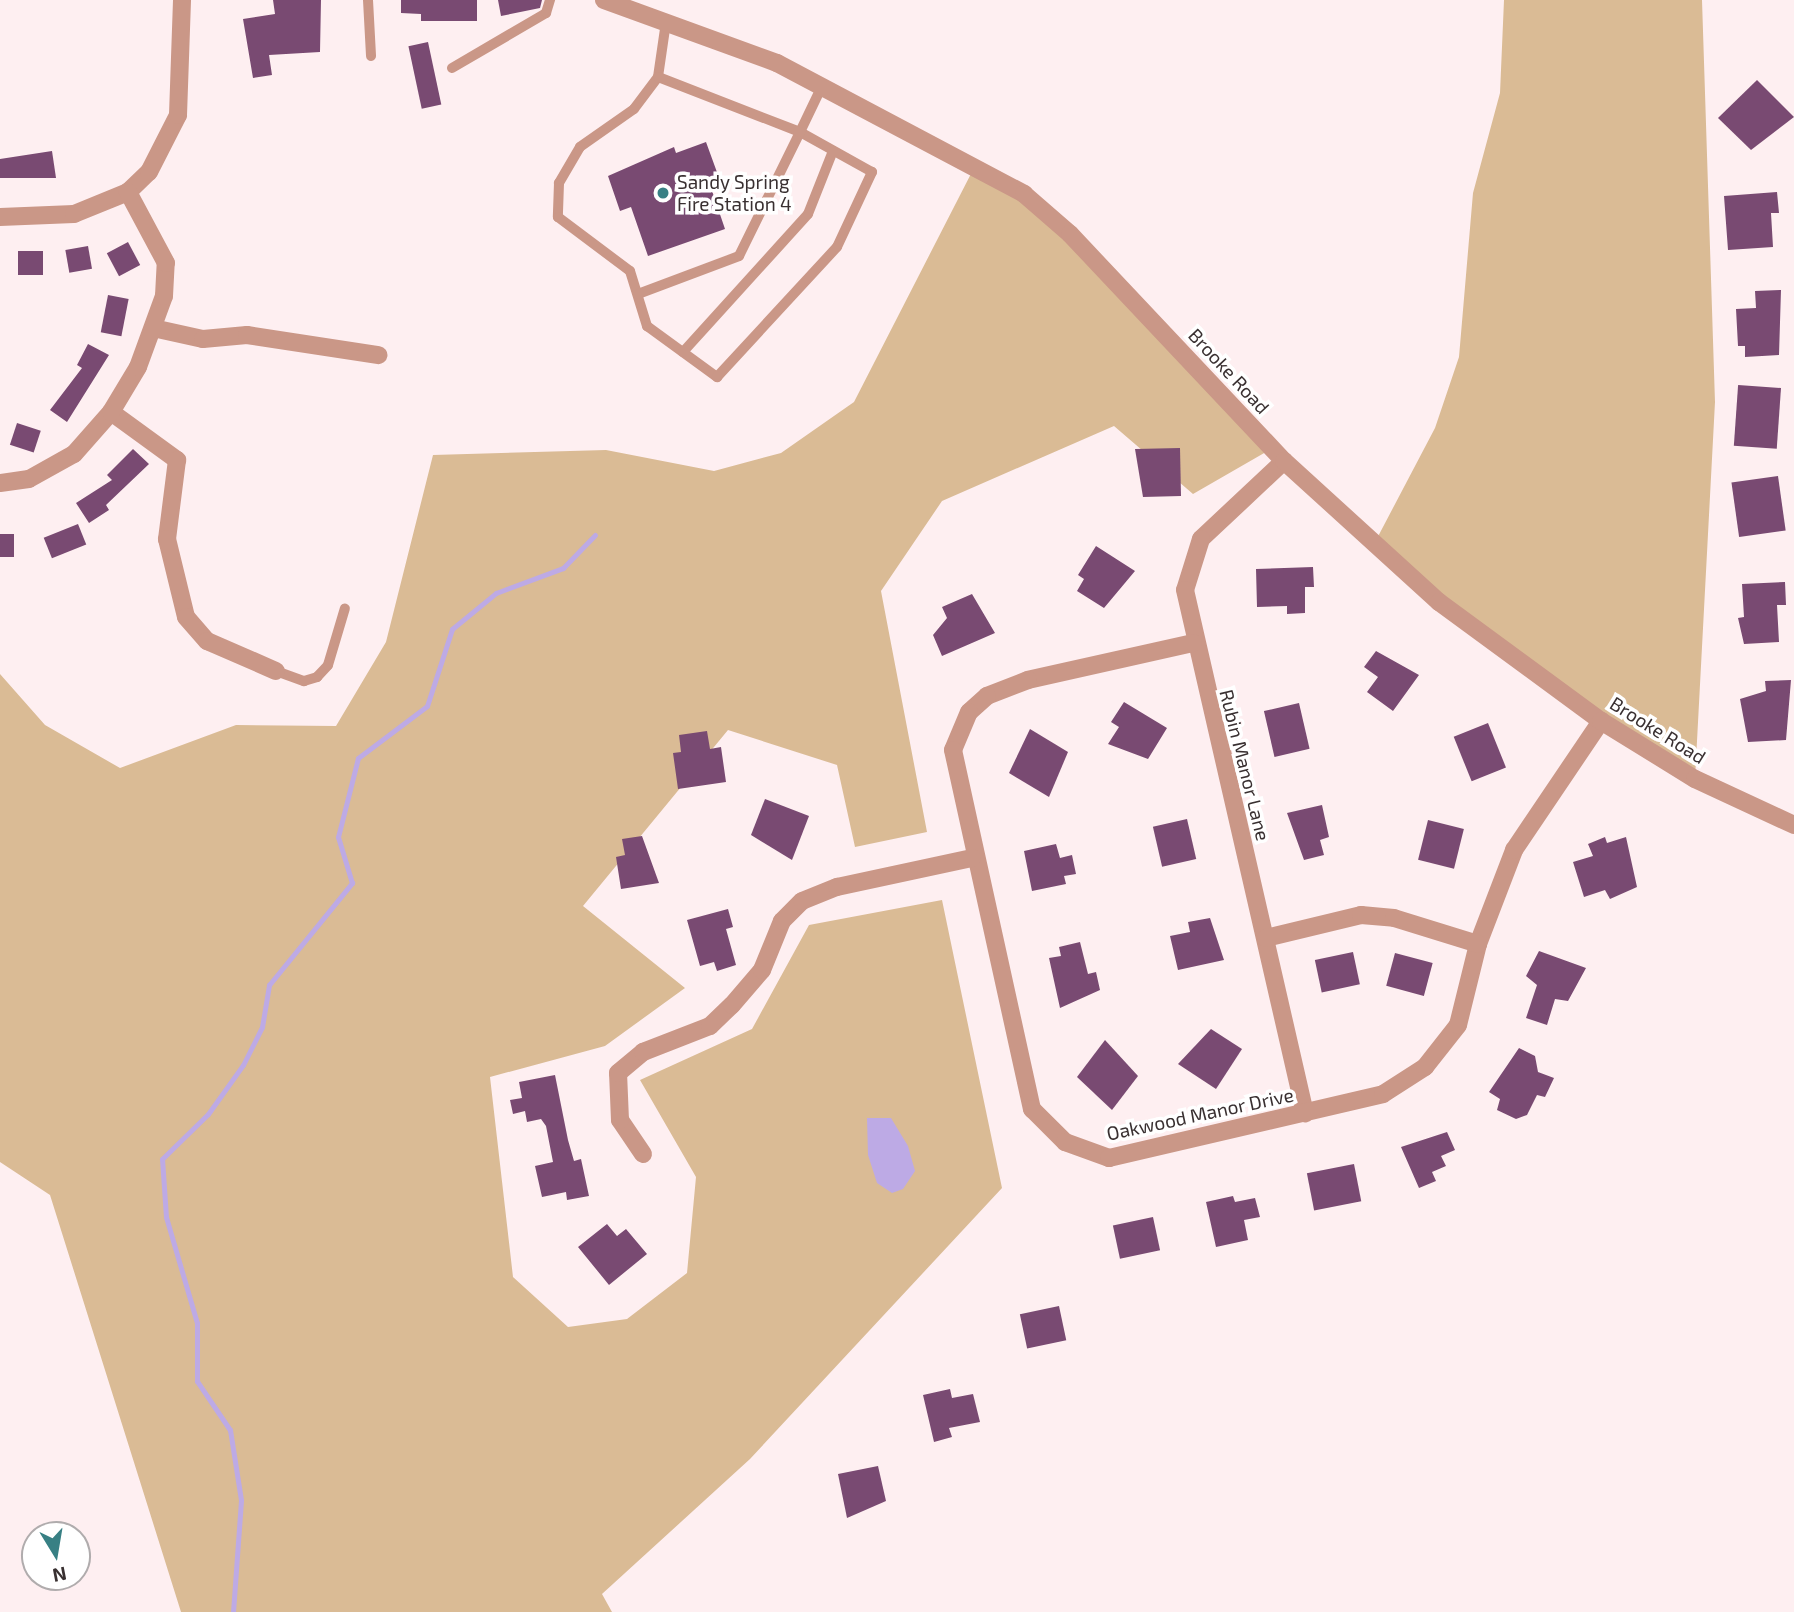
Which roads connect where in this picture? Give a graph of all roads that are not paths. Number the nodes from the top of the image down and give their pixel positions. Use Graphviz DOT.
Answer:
graph roads {
  1 [pos="182,0"];
  2 [pos="368,0"];
  3 [pos="550,0"];
  4 [pos="604,0"];
  5 [pos="666,22"];
  6 [pos="371,56"];
  7 [pos="452,68"];
  8 [pos="658,77"];
  9 [pos="822,86"];
  10 [pos="800,132"];
  11 [pos="833,150"];
  12 [pos="128,192"];
  13 [pos="0,217"];
  14 [pos="638,294"];
  15 [pos="153,328"];
  16 [pos="683,352"];
  17 [pos="378,355"];
  18 [pos="111,412"];
  19 [pos="1284,461"];
  20 [pos="0,483"];
  21 [pos="345,608"];
  22 [pos="1192,643"];
  23 [pos="276,671"];
  24 [pos="1601,721"];
  25 [pos="1794,825"];
  26 [pos="972,858"];
  27 [pos="1266,937"];
  28 [pos="1478,944"];
  29 [pos="1306,1114"];
  30 [pos="643,1154"];
  1 -- 12 [label="street"];
  2 -- 6 [label="lane"];
  3 -- 7 [label="lane"];
  4 -- 5 [label="street, Brooke Road"];
  5 -- 8 [label="lane"];
  5 -- 9 [label="street, Brooke Road"];
  8 -- 10 [label="lane"];
  8 -- 14 [label="lane"];
  9 -- 10 [label="lane"];
  9 -- 19 [label="street, Brooke Road"];
  10 -- 11 [label="lane"];
  10 -- 14 [label="lane"];
  11 -- 16 [label="lane"];
  11 -- 16 [label="lane"];
  12 -- 13 [label="street"];
  12 -- 15 [label="street"];
  14 -- 16 [label="lane"];
  15 -- 17 [label="street"];
  15 -- 18 [label="street"];
  18 -- 20 [label="street"];
  18 -- 23 [label="street"];
  19 -- 22 [label="street, Rubin Manor Lane"];
  19 -- 24 [label="street, Brooke Road"];
  21 -- 23 [label="lane"];
  22 -- 26 [label="street, Oakwood Manor Drive"];
  22 -- 27 [label="street, Rubin Manor Lane"];
  24 -- 25 [label="street, Brooke Road"];
  24 -- 28 [label="street, Oakwood Manor Drive"];
  26 -- 29 [label="street, Oakwood Manor Drive"];
  26 -- 30 [label="street"];
  27 -- 28 [label="street"];
  27 -- 29 [label="street, Rubin Manor Lane"];
  28 -- 29 [label="street, Oakwood Manor Drive"];
}
